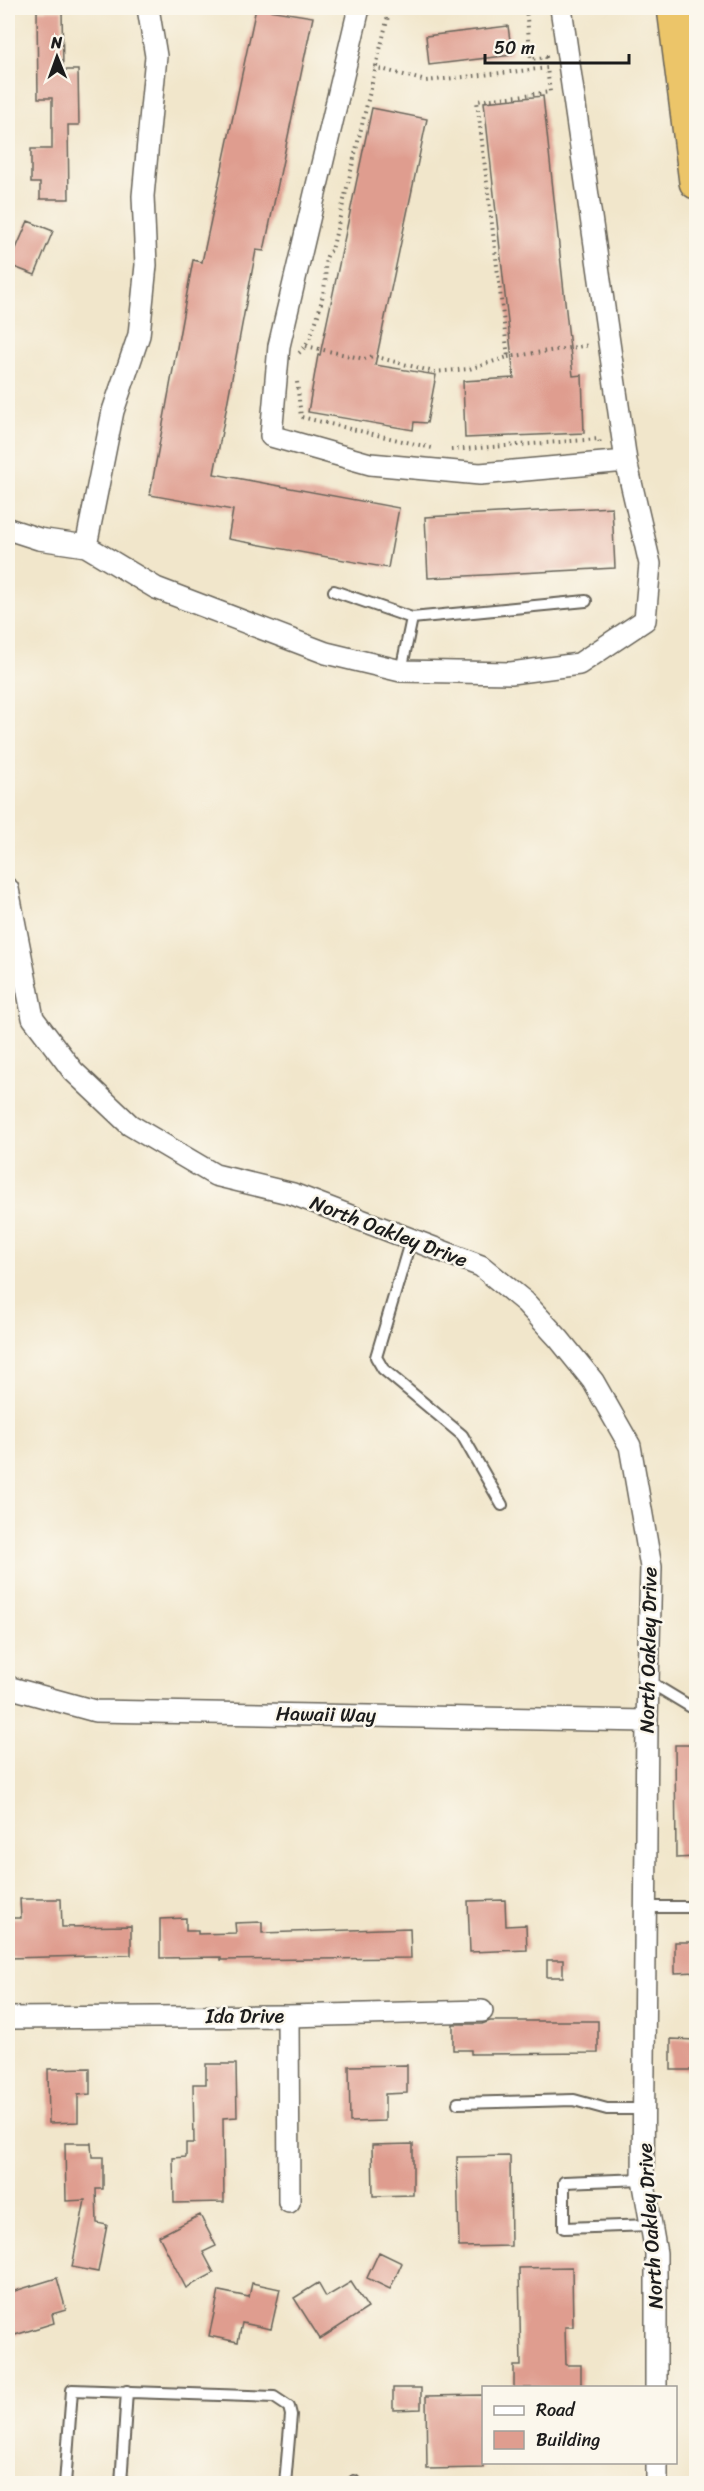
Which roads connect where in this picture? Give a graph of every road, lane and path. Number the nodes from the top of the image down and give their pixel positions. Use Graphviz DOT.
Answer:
graph roads {
  1 [pos="148,8"];
  2 [pos="359,8"];
  3 [pos="390,8"];
  4 [pos="526,8"];
  5 [pos="561,8"];
  6 [pos="674,8"];
  7 [pos="374,67"];
  8 [pos="547,68"];
  9 [pos="696,182"];
  10 [pos="609,343"];
  11 [pos="306,346"];
  12 [pos="294,356"];
  13 [pos="508,357"];
  14 [pos="296,377"];
  15 [pos="626,461"];
  16 [pos="602,463"];
  17 [pos="8,529"];
  18 [pos="86,546"];
  19 [pos="334,591"];
  20 [pos="586,601"];
  21 [pos="412,618"];
  22 [pos="402,671"];
  23 [pos="8,889"];
  24 [pos="411,1239"];
  25 [pos="502,1505"];
  26 [pos="648,1681"];
  27 [pos="8,1687"];
  28 [pos="696,1710"];
  29 [pos="647,1721"];
  30 [pos="645,1907"];
  31 [pos="696,1907"];
  32 [pos="482,2011"];
  33 [pos="288,2016"];
  34 [pos="8,2018"];
  35 [pos="458,2103"];
  36 [pos="644,2109"];
  37 [pos="643,2180"];
  38 [pos="289,2202"];
  39 [pos="651,2225"];
  40 [pos="657,2386"];
  41 [pos="128,2391"];
  42 [pos="657,2464"];
  43 [pos="65,2484"];
  44 [pos="121,2484"];
  45 [pos="285,2484"];
  46 [pos="657,2484"];
  1 -- 18 [label="street"];
  2 -- 16 [label="street"];
  3 -- 7 [label="path"];
  4 -- 8 [label="path"];
  5 -- 10 [label="street"];
  6 -- 9 [label="highway"];
  7 -- 8 [label="path"];
  7 -- 11 [label="path"];
  8 -- 13 [label="path"];
  10 -- 13 [label="path"];
  10 -- 15 [label="street"];
  11 -- 12 [label="path"];
  11 -- 13 [label="path"];
  14 -- 16 [label="path"];
  15 -- 16 [label="street"];
  15 -- 22 [label="street"];
  17 -- 18 [label="street"];
  18 -- 22 [label="street"];
  19 -- 21 [label="lane"];
  20 -- 21 [label="lane"];
  21 -- 22 [label="lane"];
  23 -- 24 [label="street, North Oakley Drive"];
  24 -- 25 [label="lane"];
  24 -- 26 [label="street, North Oakley Drive"];
  26 -- 28 [label="lane"];
  26 -- 29 [label="street, North Oakley Drive"];
  27 -- 29 [label="street, Hawaii Way"];
  29 -- 30 [label="street, North Oakley Drive"];
  30 -- 31 [label="lane"];
  30 -- 36 [label="street, North Oakley Drive"];
  32 -- 33 [label="street, Ida Drive"];
  33 -- 34 [label="street, Ida Drive"];
  33 -- 38 [label="street"];
  35 -- 36 [label="lane"];
  36 -- 37 [label="street, North Oakley Drive"];
  37 -- 39 [label="street, North Oakley Drive"];
  37 -- 39 [label="lane"];
  39 -- 40 [label="street, North Oakley Drive"];
  41 -- 43 [label="lane"];
  41 -- 44 [label="lane"];
  41 -- 45 [label="lane"];
  42 -- 46 [label="street"];
}
